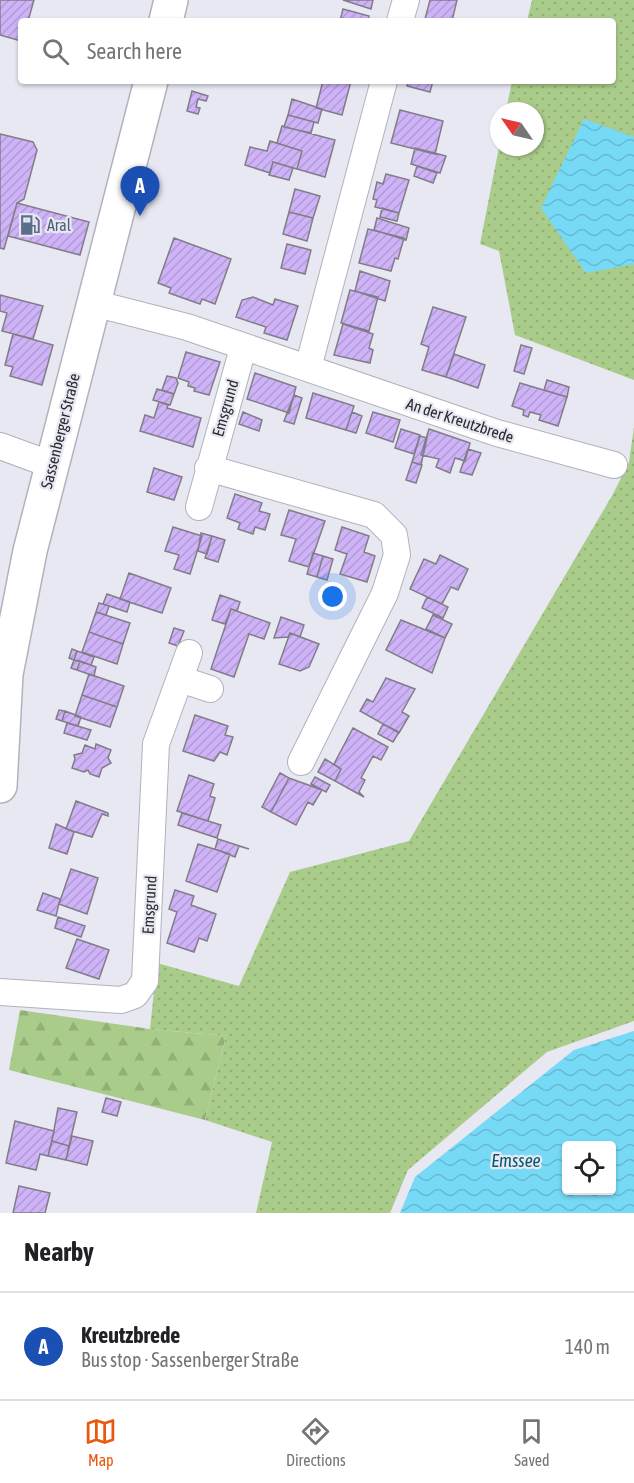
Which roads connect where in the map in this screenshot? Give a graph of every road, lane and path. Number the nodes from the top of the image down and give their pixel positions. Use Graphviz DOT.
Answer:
graph roads {
  1 [pos="171,0"];
  2 [pos="406,0"];
  3 [pos="167,18"];
  4 [pos="401,18"];
  5 [pos="150,84"];
  6 [pos="383,84"];
  7 [pos="93,303"];
  8 [pos="243,348"];
  9 [pos="308,368"];
  10 [pos="0,446"];
  11 [pos="51,465"];
  12 [pos="614,465"];
  13 [pos="208,468"];
  14 [pos="199,507"];
  15 [pos="189,653"];
  16 [pos="180,679"];
  17 [pos="210,689"];
  18 [pos="301,762"];
  19 [pos="0,786"];
  20 [pos="0,992"];
  1 -- 3 [label="street"];
  2 -- 4 [label="street"];
  5 -- 7 [label="street, Sassenberger Straße"];
  6 -- 9 [label="street"];
  7 -- 8 [label="street, An der Kreutzbrede"];
  7 -- 11 [label="street, Sassenberger Straße"];
  8 -- 9 [label="street, An der Kreutzbrede"];
  8 -- 13 [label="street, Emsgrund"];
  9 -- 12 [label="street, An der Kreutzbrede"];
  10 -- 11 [label="street"];
  11 -- 19 [label="street, Sassenberger Straße"];
  13 -- 14 [label="street, Emsgrund"];
  13 -- 18 [label="street"];
  15 -- 16 [label="street, Emsgrund"];
  16 -- 17 [label="street"];
  16 -- 20 [label="street, Emsgrund"];
}
